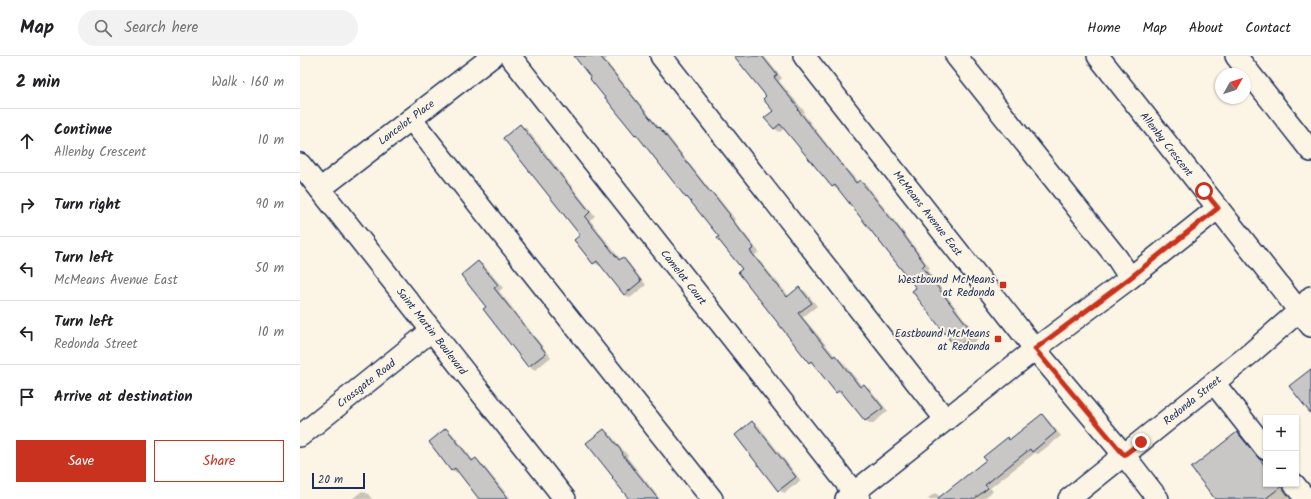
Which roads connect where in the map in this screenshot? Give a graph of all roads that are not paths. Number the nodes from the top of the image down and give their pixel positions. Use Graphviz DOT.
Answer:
graph roads {
  1 [pos="493,56"];
  2 [pos="510,56"];
  3 [pos="661,56"];
  4 [pos="804,56"];
  5 [pos="956,56"];
  6 [pos="1098,56"];
  7 [pos="1236,56"];
  8 [pos="411,119"];
  9 [pos="1311,151"];
  10 [pos="300,164"];
  11 [pos="320,189"];
  12 [pos="1218,208"];
  13 [pos="1130,278"];
  14 [pos="1307,311"];
  15 [pos="432,331"];
  16 [pos="1035,349"];
  17 [pos="1214,383"];
  18 [pos="946,420"];
  19 [pos="300,436"];
  20 [pos="1263,445"];
  21 [pos="1124,455"];
  22 [pos="1296,487"];
  23 [pos="853,497"];
  24 [pos="565,499"];
  25 [pos="712,499"];
  26 [pos="1070,499"];
  27 [pos="1158,499"];
  28 [pos="1306,499"];
  1 -- 8 [label="street, Lancelot Place"];
  2 -- 23 [label="street, Camelot Court"];
  3 -- 18 [label="street"];
  4 -- 16 [label="street, McMeans Avenue East"];
  5 -- 13 [label="street"];
  6 -- 12 [label="street, Allenby Crescent"];
  7 -- 9 [label="street"];
  8 -- 11 [label="street, Lancelot Place"];
  8 -- 25 [label="street"];
  10 -- 11 [label="street, Saint Martin Boulevard"];
  11 -- 15 [label="street, Saint Martin Boulevard"];
  12 -- 13 [label="street"];
  12 -- 14 [label="street, Allenby Crescent"];
  13 -- 16 [label="street"];
  14 -- 17 [label="street, Redonda Street"];
  15 -- 19 [label="street, Crossgate Road"];
  15 -- 24 [label="street, Saint Martin Boulevard"];
  16 -- 18 [label="street"];
  16 -- 21 [label="street, McMeans Avenue East"];
  17 -- 20 [label="street"];
  17 -- 21 [label="street, Redonda Street"];
  18 -- 23 [label="street"];
  21 -- 26 [label="street, Redonda Street"];
  21 -- 27 [label="street, McMeans Avenue East"];
  22 -- 28 [label="street"];
}
